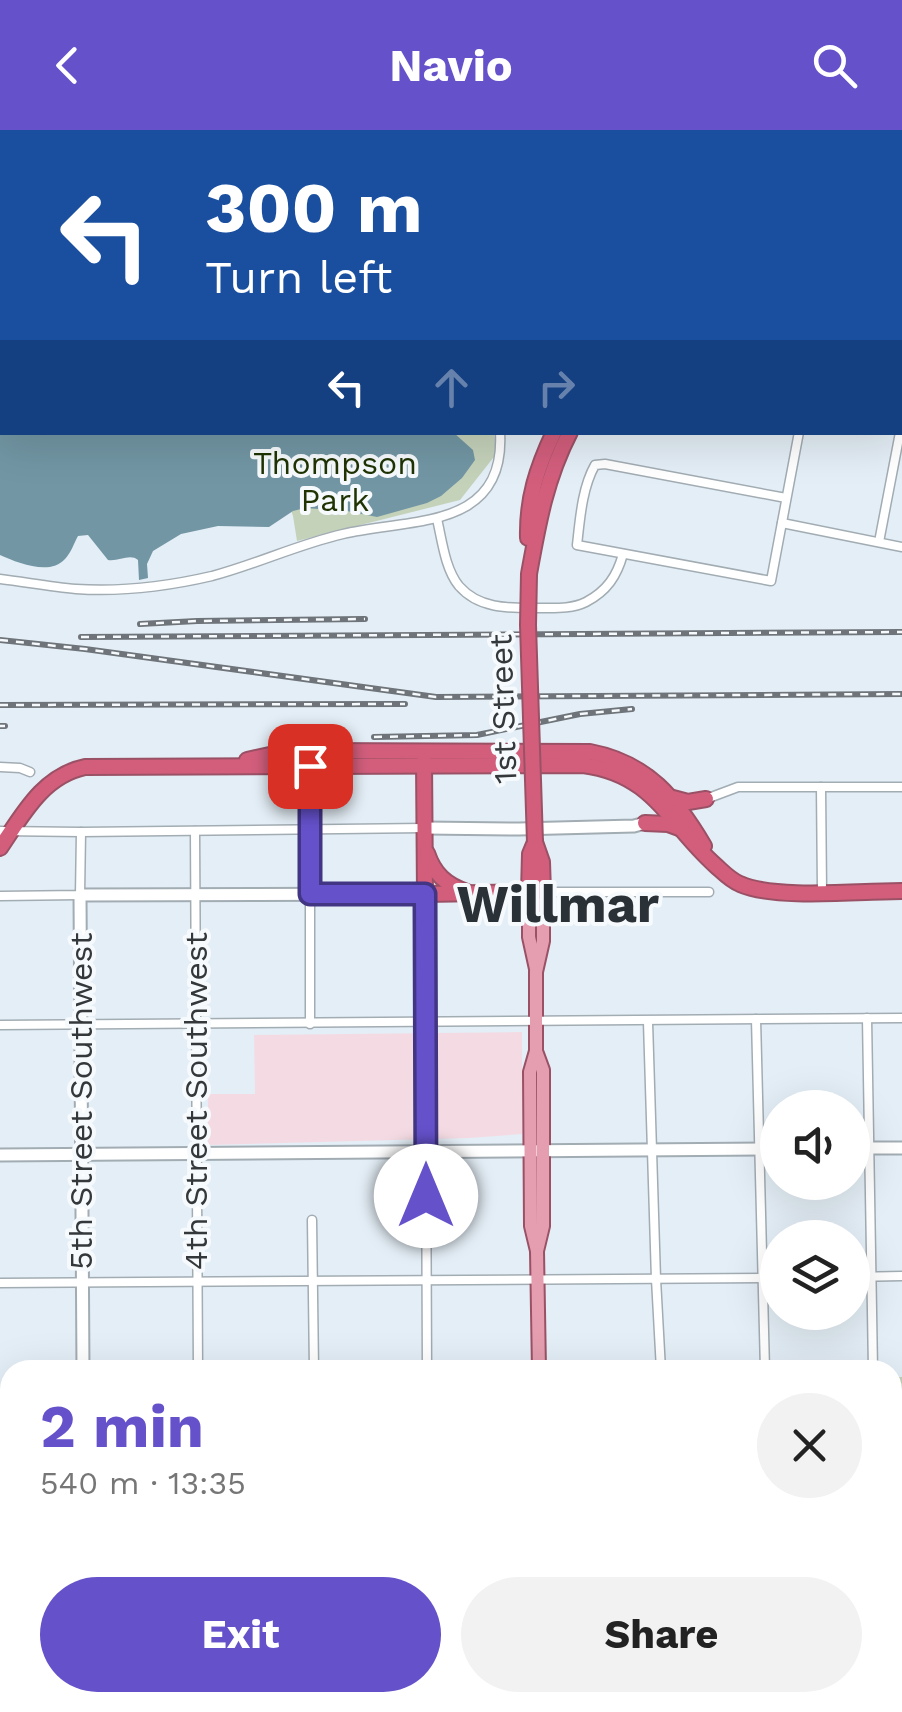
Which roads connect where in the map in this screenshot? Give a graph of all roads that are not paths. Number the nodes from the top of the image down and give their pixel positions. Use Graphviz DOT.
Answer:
graph roads {
  1 [pos="500,435"];
  2 [pos="545,435"];
  3 [pos="553,435"];
  4 [pos="568,435"];
  5 [pos="797,435"];
  6 [pos="900,435"];
  7 [pos="530,493"];
  8 [pos="786,498"];
  9 [pos="437,519"];
  10 [pos="782,524"];
  11 [pos="880,542"];
  12 [pos="902,546"];
  13 [pos="623,554"];
  14 [pos="529,574"];
  15 [pos="0,579"];
  16 [pos="310,758"];
  17 [pos="424,758"];
  18 [pos="0,767"];
  19 [pos="30,772"];
  20 [pos="902,786"];
  21 [pos="821,787"];
  22 [pos="662,796"];
  23 [pos="706,799"];
  24 [pos="645,823"];
  25 [pos="310,830"];
  26 [pos="682,830"];
  27 [pos="6,831"];
  28 [pos="195,831"];
  29 [pos="81,832"];
  30 [pos="424,833"];
  31 [pos="533,835"];
  32 [pos="0,848"];
  33 [pos="718,868"];
  34 [pos="902,891"];
  35 [pos="536,892"];
  36 [pos="709,892"];
  37 [pos="822,892"];
  38 [pos="194,894"];
  39 [pos="310,894"];
  40 [pos="425,894"];
  41 [pos="477,894"];
  42 [pos="80,895"];
  43 [pos="0,896"];
  44 [pos="867,1018"];
  45 [pos="902,1018"];
  46 [pos="756,1019"];
  47 [pos="424,1022"];
  48 [pos="536,1022"];
  49 [pos="648,1022"];
  50 [pos="196,1024"];
  51 [pos="310,1024"];
  52 [pos="0,1025"];
  53 [pos="81,1025"];
  54 [pos="868,1090"];
  55 [pos="870,1148"];
  56 [pos="902,1148"];
  57 [pos="760,1149"];
  58 [pos="652,1150"];
  59 [pos="426,1152"];
  60 [pos="537,1152"];
  61 [pos="197,1153"];
  62 [pos="0,1154"];
  63 [pos="82,1154"];
  64 [pos="870,1200"];
  65 [pos="312,1220"];
  66 [pos="872,1276"];
  67 [pos="902,1276"];
  68 [pos="760,1278"];
  69 [pos="538,1279"];
  70 [pos="656,1279"];
  71 [pos="426,1281"];
  72 [pos="198,1282"];
  73 [pos="313,1282"];
  74 [pos="0,1283"];
  75 [pos="82,1283"];
  76 [pos="764,1330"];
  77 [pos="83,1360"];
  78 [pos="198,1360"];
  79 [pos="314,1360"];
  80 [pos="427,1360"];
  81 [pos="540,1360"];
  82 [pos="661,1360"];
  83 [pos="765,1360"];
  84 [pos="873,1360"];
  1 -- 9 [label="street"];
  2 -- 7 [label="highway"];
  3 -- 7 [label="highway"];
  4 -- 14 [label="highway"];
  5 -- 8 [label="street"];
  6 -- 11 [label="street"];
  7 -- 14 [label="highway"];
  8 -- 10 [label="street"];
  8 -- 13 [label="street"];
  9 -- 13 [label="street"];
  9 -- 15 [label="street"];
  10 -- 11 [label="street"];
  10 -- 13 [label="street"];
  11 -- 12 [label="street"];
  14 -- 31 [label="highway, 1st Street, bridge"];
  16 -- 17 [label="highway"];
  16 -- 25 [label="street"];
  16 -- 27 [label="highway"];
  17 -- 22 [label="highway"];
  17 -- 30 [label="highway"];
  18 -- 19 [label="street"];
  20 -- 21 [label="street"];
  21 -- 23 [label="street"];
  21 -- 37 [label="street"];
  22 -- 23 [label="highway"];
  22 -- 24 [label="highway"];
  22 -- 26 [label="highway"];
  22 -- 33 [label="highway"];
  24 -- 26 [label="highway"];
  24 -- 31 [label="street"];
  25 -- 28 [label="street"];
  25 -- 30 [label="street"];
  25 -- 39 [label="street"];
  26 -- 33 [label="highway"];
  27 -- 29 [label="street"];
  27 -- 32 [label="highway"];
  28 -- 29 [label="street"];
  28 -- 38 [label="street, 4th Street Southwest"];
  29 -- 42 [label="street, 5th Street Southwest"];
  30 -- 31 [label="street"];
  30 -- 40 [label="highway"];
  30 -- 41 [label="highway"];
  31 -- 35 [label="highway, 1st Street"];
  33 -- 37 [label="highway"];
  34 -- 37 [label="highway"];
  35 -- 36 [label="street"];
  35 -- 41 [label="highway"];
  35 -- 48 [label="main road"];
  38 -- 39 [label="street"];
  38 -- 42 [label="street"];
  38 -- 50 [label="street, 4th Street Southwest"];
  39 -- 40 [label="street"];
  39 -- 51 [label="street"];
  40 -- 41 [label="highway"];
  40 -- 47 [label="street"];
  42 -- 43 [label="street"];
  42 -- 53 [label="street, 5th Street Southwest"];
  44 -- 45 [label="street"];
  44 -- 46 [label="street"];
  44 -- 54 [label="street"];
  46 -- 49 [label="street"];
  46 -- 57 [label="street"];
  47 -- 48 [label="street"];
  47 -- 51 [label="street"];
  47 -- 59 [label="street"];
  48 -- 49 [label="street"];
  48 -- 60 [label="main road"];
  49 -- 58 [label="street"];
  50 -- 51 [label="street"];
  50 -- 53 [label="street"];
  50 -- 61 [label="street, 4th Street Southwest"];
  52 -- 53 [label="street"];
  53 -- 63 [label="street, 5th Street Southwest"];
  55 -- 56 [label="street"];
  57 -- 58 [label="street"];
  58 -- 60 [label="street"];
  58 -- 70 [label="street"];
  59 -- 60 [label="street"];
  59 -- 61 [label="street"];
  59 -- 71 [label="street"];
  60 -- 69 [label="main road"];
  61 -- 63 [label="street"];
  61 -- 72 [label="street, 4th Street Southwest"];
  62 -- 63 [label="street"];
  63 -- 75 [label="street, 5th Street Southwest"];
  64 -- 66 [label="street"];
  65 -- 73 [label="street"];
  66 -- 67 [label="street"];
  66 -- 84 [label="street"];
  68 -- 70 [label="street"];
  69 -- 70 [label="street"];
  69 -- 71 [label="street"];
  69 -- 81 [label="main road"];
  70 -- 82 [label="street"];
  71 -- 73 [label="street"];
  71 -- 80 [label="street"];
  72 -- 73 [label="street"];
  72 -- 75 [label="street"];
  72 -- 78 [label="street, 4th Street Southwest"];
  73 -- 79 [label="street"];
  74 -- 75 [label="street"];
  75 -- 77 [label="street, 5th Street Southwest"];
  76 -- 83 [label="street"];
}
